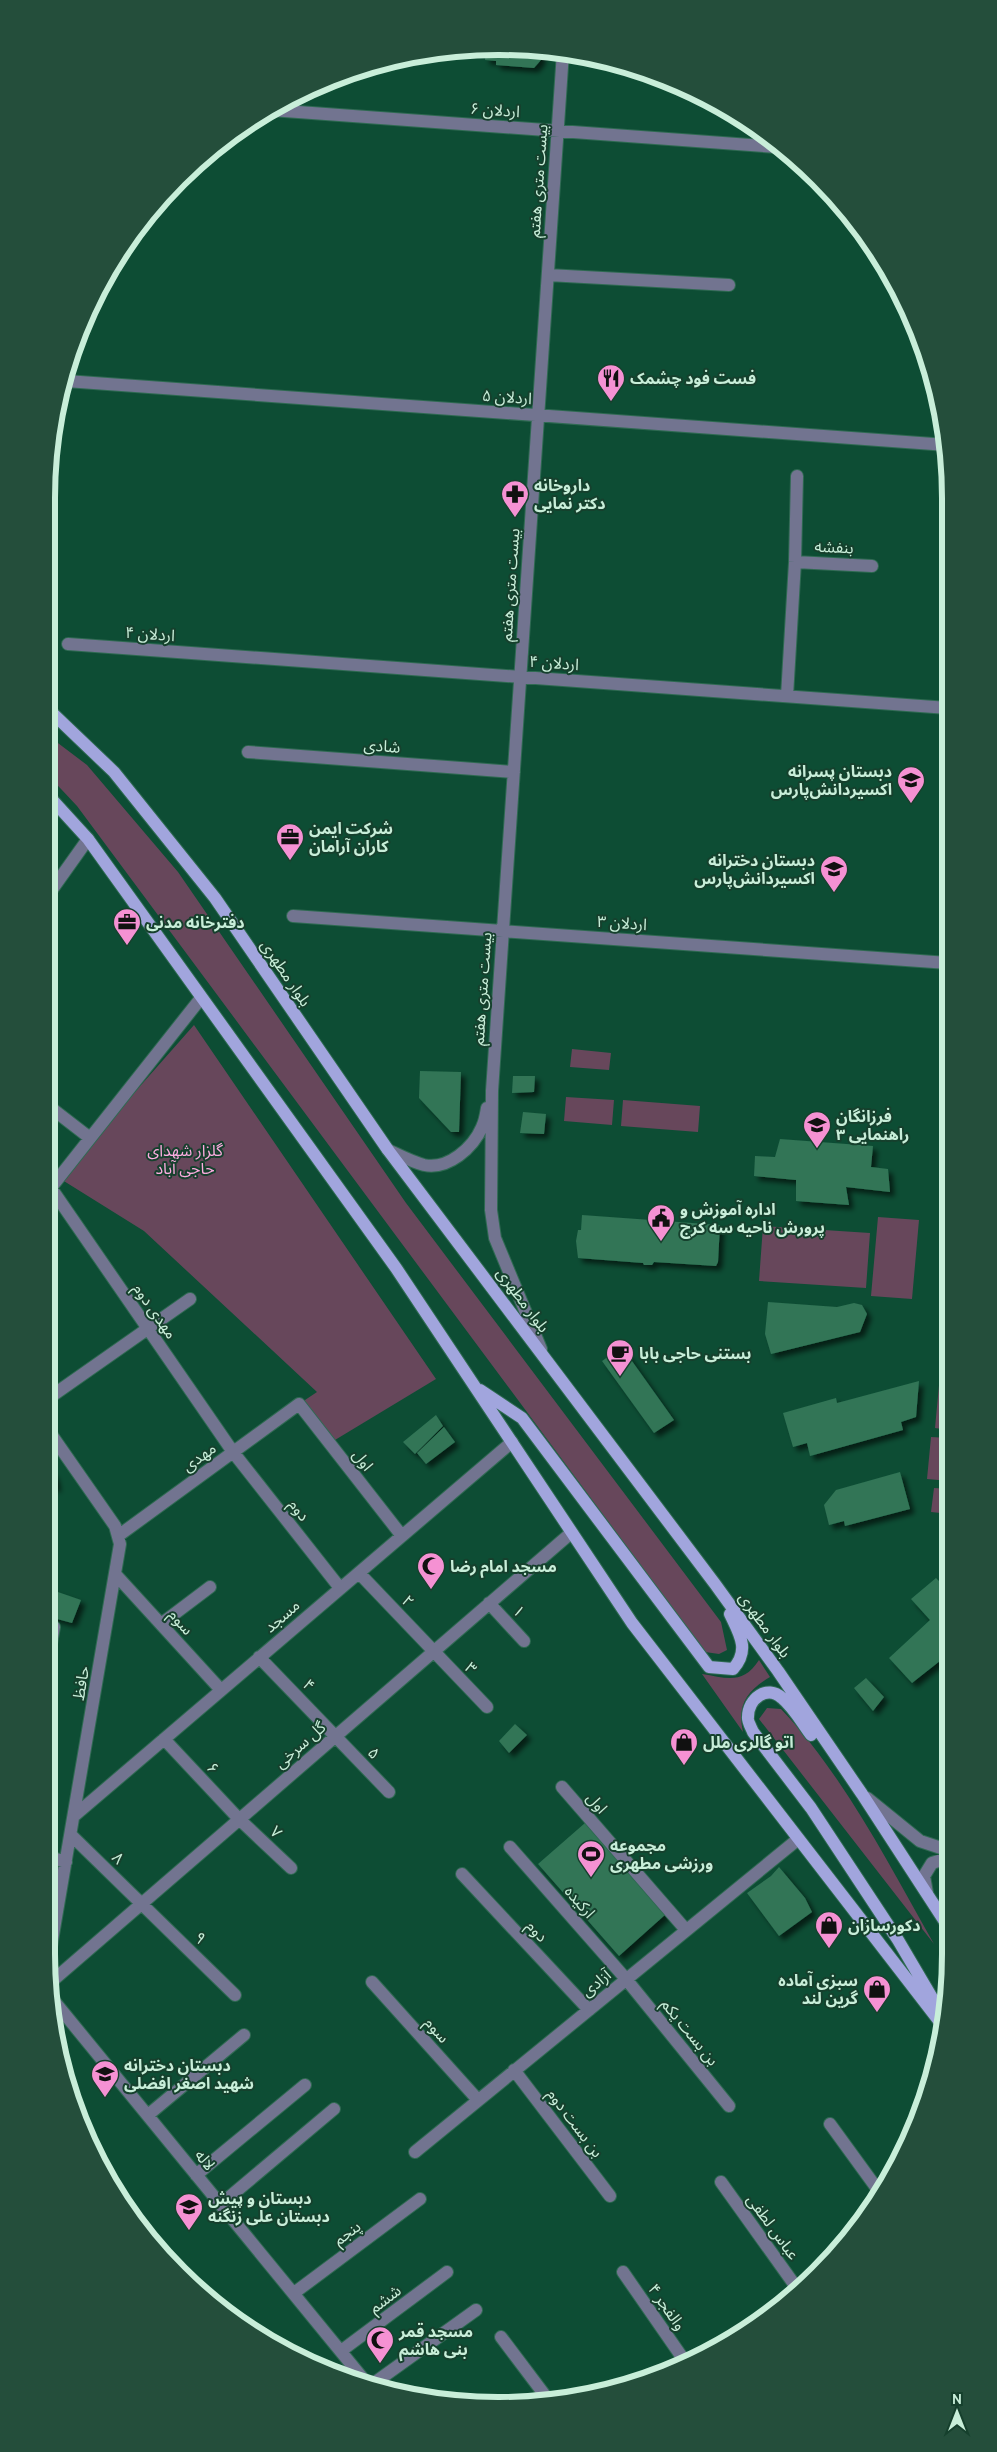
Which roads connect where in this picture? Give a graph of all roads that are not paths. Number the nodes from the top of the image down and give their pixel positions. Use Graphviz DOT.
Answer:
graph roads {
  1 [pos="563,60"];
  2 [pos="283,111"];
  3 [pos="558,131"];
  4 [pos="766,145"];
  5 [pos="548,275"];
  6 [pos="729,285"];
  7 [pos="71,381"];
  8 [pos="538,415"];
  9 [pos="938,444"];
  10 [pos="797,476"];
  11 [pos="795,562"];
  12 [pos="872,566"];
  13 [pos="68,644"];
  14 [pos="520,677"];
  15 [pos="787,696"];
  16 [pos="942,708"];
  17 [pos="55,716"];
  18 [pos="248,752"];
  19 [pos="514,772"];
  20 [pos="55,803"];
  21 [pos="88,839"];
  22 [pos="55,885"];
  23 [pos="293,916"];
  24 [pos="503,931"];
  25 [pos="942,963"];
  26 [pos="201,998"];
  27 [pos="492,1091"];
  28 [pos="55,1111"];
  29 [pos="90,1138"];
  30 [pos="388,1150"];
  31 [pos="55,1183"];
  32 [pos="55,1199"];
  33 [pos="190,1299"];
  34 [pos="147,1328"];
  35 [pos="544,1355"];
  36 [pos="474,1385"];
  37 [pos="55,1394"];
  38 [pos="300,1404"];
  39 [pos="55,1441"];
  40 [pos="512,1442"];
  41 [pos="233,1452"];
  42 [pos="571,1533"];
  43 [pos="118,1536"];
  44 [pos="402,1536"];
  45 [pos="359,1573"];
  46 [pos="116,1575"];
  47 [pos="715,1584"];
  48 [pos="210,1587"];
  49 [pos="340,1588"];
  50 [pos="489,1603"];
  51 [pos="161,1624"];
  52 [pos="524,1641"];
  53 [pos="433,1652"];
  54 [pos="259,1657"];
  55 [pos="221,1690"];
  56 [pos="487,1707"];
  57 [pos="335,1736"];
  58 [pos="164,1739"];
  59 [pos="841,1765"];
  60 [pos="562,1787"];
  61 [pos="389,1792"];
  62 [pos="862,1794"];
  63 [pos="74,1816"];
  64 [pos="239,1819"];
  65 [pos="71,1835"];
  66 [pos="797,1840"];
  67 [pos="510,1847"];
  68 [pos="942,1848"];
  69 [pos="55,1859"];
  70 [pos="942,1860"];
  71 [pos="66,1862"];
  72 [pos="291,1868"];
  73 [pos="462,1874"];
  74 [pos="928,1898"];
  75 [pos="142,1904"];
  76 [pos="942,1918"];
  77 [pos="55,1924"];
  78 [pos="686,1930"];
  79 [pos="56,1978"];
  80 [pos="626,1980"];
  81 [pos="372,1982"];
  82 [pos="235,1995"];
  83 [pos="58,2005"];
  84 [pos="938,2008"];
  85 [pos="589,2010"];
  86 [pos="937,2018"];
  87 [pos="244,2035"];
  88 [pos="514,2070"];
  89 [pos="305,2085"];
  90 [pos="478,2100"];
  91 [pos="728,2106"];
  92 [pos="334,2109"];
  93 [pos="148,2115"];
  94 [pos="830,2124"];
  95 [pos="415,2152"];
  96 [pos="196,2175"];
  97 [pos="721,2182"];
  98 [pos="876,2187"];
  99 [pos="610,2196"];
  100 [pos="420,2199"];
  101 [pos="221,2204"];
  102 [pos="447,2272"];
  103 [pos="623,2272"];
  104 [pos="794,2284"];
  105 [pos="294,2293"];
  106 [pos="476,2310"];
  107 [pos="501,2337"];
  108 [pos="341,2351"];
  109 [pos="682,2357"];
  110 [pos="360,2374"];
  111 [pos="378,2380"];
  112 [pos="544,2394"];
  1 -- 3 [label="street, بیست متری هفتم"];
  2 -- 3 [label="street, اردلان ۶"];
  3 -- 4 [label="street, اردلان ۶"];
  3 -- 5 [label="street, بیست متری هفتم"];
  5 -- 6 [label="street"];
  5 -- 8 [label="street, بیست متری هفتم"];
  7 -- 8 [label="street, اردلان ۵"];
  8 -- 9 [label="street, اردلان ۵"];
  8 -- 14 [label="street, بیست متری هفتم"];
  10 -- 11 [label="street"];
  11 -- 12 [label="street, بنفشه"];
  11 -- 15 [label="street"];
  13 -- 14 [label="street, اردلان ۴"];
  14 -- 15 [label="street, اردلان ۴"];
  14 -- 19 [label="street, بیست متری هفتم"];
  15 -- 16 [label="street, اردلان ۴"];
  17 -- 30 [label="main road, بلوار مطهری"];
  18 -- 19 [label="street, شادی"];
  19 -- 24 [label="street, بیست متری هفتم"];
  20 -- 21 [label="main road"];
  21 -- 22 [label="street"];
  21 -- 26 [label="main road"];
  23 -- 24 [label="street, اردلان ۳"];
  24 -- 25 [label="street, اردلان ۳"];
  24 -- 27 [label="street, بیست متری هفتم"];
  26 -- 29 [label="street"];
  26 -- 36 [label="main road"];
  27 -- 30 [label="street"];
  27 -- 35 [label="street"];
  28 -- 29 [label="street"];
  29 -- 31 [label="street"];
  30 -- 35 [label="main road, بلوار مطهری"];
  32 -- 34 [label="street, مهدی دوم"];
  33 -- 34 [label="street"];
  34 -- 37 [label="street"];
  34 -- 41 [label="street, مهدی دوم"];
  35 -- 47 [label="main road, بلوار مطهری"];
  36 -- 40 [label="main road"];
  36 -- 47 [label="main road"];
  38 -- 41 [label="street, مهدی"];
  38 -- 44 [label="street, اول"];
  39 -- 43 [label="street, حافظ"];
  40 -- 42 [label="main road"];
  40 -- 44 [label="street, مسجد"];
  41 -- 43 [label="street, مهدی"];
  41 -- 49 [label="street, دوم"];
  42 -- 50 [label="street, گل سرخی"];
  42 -- 66 [label="main road"];
  43 -- 46 [label="street, حافظ"];
  44 -- 45 [label="street, مسجد"];
  45 -- 49 [label="street, مسجد"];
  45 -- 53 [label="street, ۲"];
  46 -- 51 [label="street, سوم"];
  46 -- 63 [label="street, حافظ"];
  47 -- 59 [label="main road, بلوار مطهری"];
  48 -- 51 [label="street"];
  49 -- 54 [label="street, مسجد"];
  50 -- 52 [label="street, ۱"];
  50 -- 53 [label="street, گل سرخی"];
  51 -- 55 [label="street, سوم"];
  53 -- 56 [label="street, ۳"];
  53 -- 57 [label="street, گل سرخی"];
  54 -- 55 [label="street, مسجد"];
  54 -- 57 [label="street, ۴"];
  55 -- 58 [label="street, مسجد"];
  57 -- 61 [label="street, ۵"];
  57 -- 64 [label="street, گل سرخی"];
  58 -- 63 [label="street, مسجد"];
  58 -- 64 [label="street, ۶"];
  59 -- 62 [label="main road, بلوار مطهری"];
  59 -- 84 [label="main road"];
  60 -- 78 [label="street, اول"];
  62 -- 68 [label="street"];
  62 -- 74 [label="main road, بلوار مطهری"];
  63 -- 65 [label="street, حافظ"];
  64 -- 72 [label="street, ۷"];
  64 -- 75 [label="street, گل سرخی"];
  65 -- 71 [label="street, حافظ"];
  65 -- 75 [label="street, ۸"];
  66 -- 78 [label="street, آزادی"];
  66 -- 86 [label="main road"];
  67 -- 80 [label="street, ارکیده"];
  69 -- 71 [label="street"];
  70 -- 74 [label="street"];
  71 -- 77 [label="street, حافظ"];
  73 -- 85 [label="street, دوم"];
  74 -- 76 [label="main road, بلوار مطهری"];
  75 -- 79 [label="street, گل سرخی"];
  75 -- 82 [label="street, ۹"];
  78 -- 80 [label="street, آزادی"];
  80 -- 85 [label="street, آزادی"];
  80 -- 91 [label="street, بن بست یکم"];
  81 -- 90 [label="street, سوم"];
  83 -- 93 [label="street, لاله"];
  85 -- 88 [label="street, آزادی"];
  87 -- 93 [label="street"];
  88 -- 90 [label="street, آزادی"];
  88 -- 99 [label="street, بن بست دوم"];
  89 -- 96 [label="street"];
  90 -- 95 [label="street, آزادی"];
  92 -- 101 [label="street"];
  93 -- 96 [label="street, لاله"];
  94 -- 98 [label="street"];
  96 -- 101 [label="street, لاله"];
  97 -- 104 [label="street, عباس لطفی"];
  100 -- 105 [label="street, پنجم"];
  101 -- 105 [label="street, لاله"];
  102 -- 108 [label="street, ششم"];
  103 -- 109 [label="street, والفجر ۴"];
  105 -- 108 [label="street, لاله"];
  106 -- 111 [label="street"];
  107 -- 112 [label="street"];
  108 -- 110 [label="street, لاله"];
}
